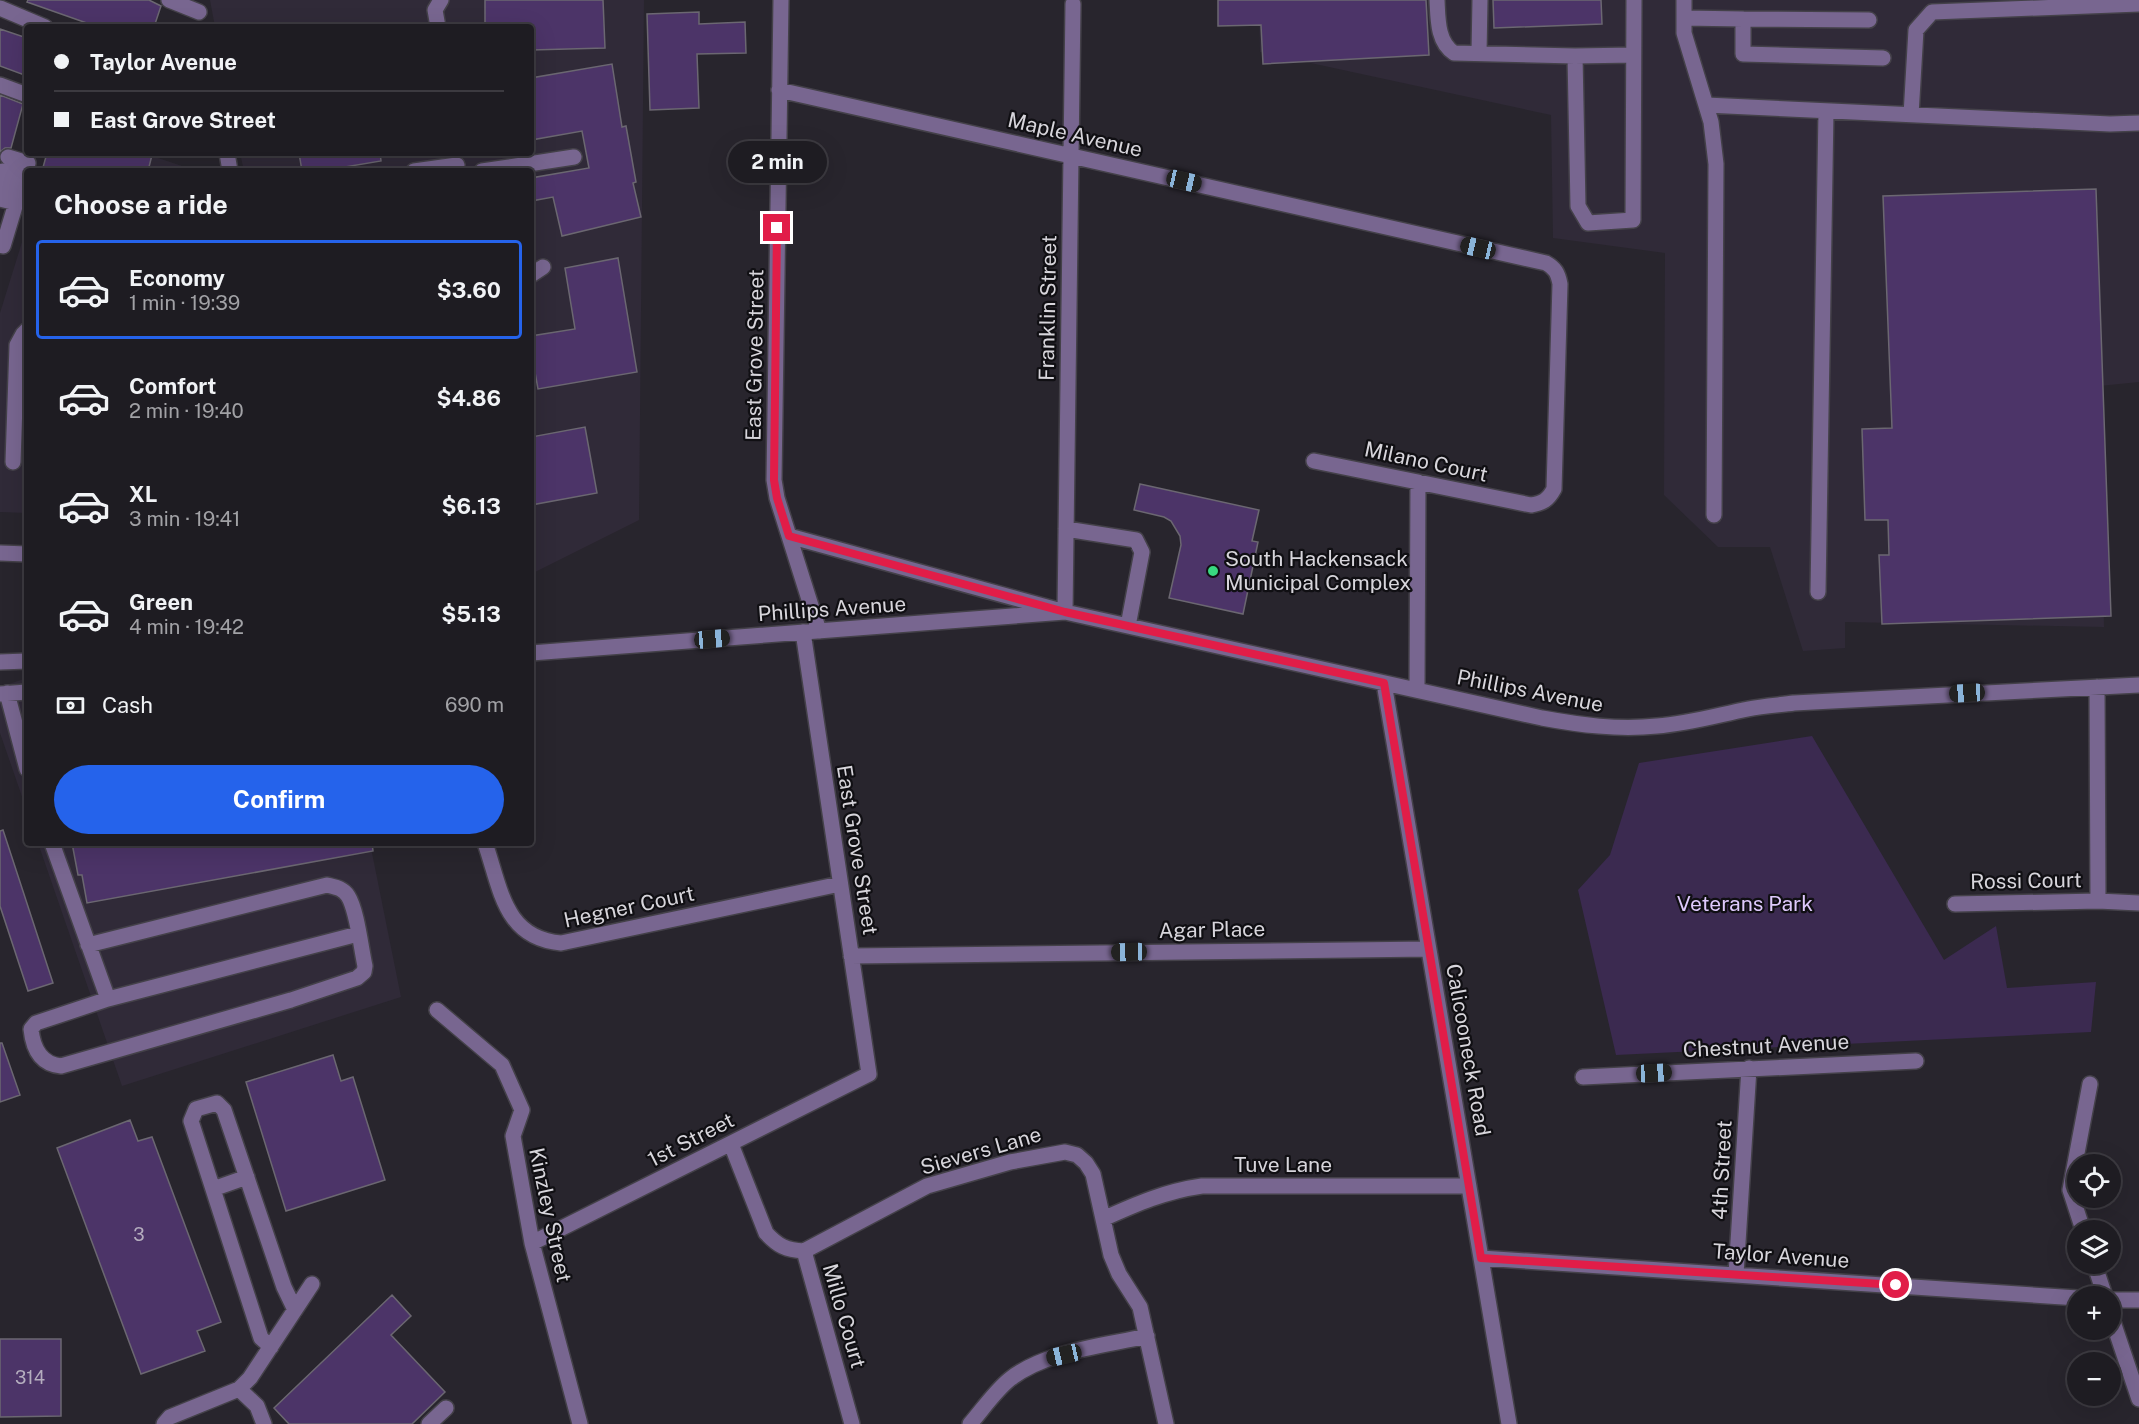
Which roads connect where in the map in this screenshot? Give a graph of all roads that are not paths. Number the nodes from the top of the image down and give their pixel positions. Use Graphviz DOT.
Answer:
graph roads {
  1 [pos="169,0"];
  2 [pos="441,0"];
  3 [pos="781,0"];
  4 [pos="1437,0"];
  5 [pos="1480,0"];
  6 [pos="1634,0"];
  7 [pos="1684,0"];
  8 [pos="1073,4"];
  9 [pos="2139,4"];
  10 [pos="0,8"];
  11 [pos="199,13"];
  12 [pos="1684,18"];
  13 [pos="1743,19"];
  14 [pos="1869,20"];
  15 [pos="38,24"];
  16 [pos="437,24"];
  17 [pos="1479,53"];
  18 [pos="1634,55"];
  19 [pos="1575,56"];
  20 [pos="1883,58"];
  21 [pos="0,85"];
  22 [pos="779,90"];
  23 [pos="24,94"];
  24 [pos="1706,105"];
  25 [pos="1826,111"];
  26 [pos="1911,115"];
  27 [pos="2139,123"];
  28 [pos="1071,156"];
  29 [pos="574,157"];
  30 [pos="458,163"];
  31 [pos="26,168"];
  32 [pos="430,168"];
  33 [pos="502,168"];
  34 [pos="4,171"];
  35 [pos="24,173"];
  36 [pos="0,199"];
  37 [pos="11,207"];
  38 [pos="0,245"];
  39 [pos="24,332"];
  40 [pos="1314,461"];
  41 [pos="13,462"];
  42 [pos="1418,482"];
  43 [pos="1529,505"];
  44 [pos="1714,515"];
  45 [pos="1066,530"];
  46 [pos="789,536"];
  47 [pos="0,553"];
  48 [pos="24,554"];
  49 [pos="1818,592"];
  50 [pos="1065,612"];
  51 [pos="1128,626"];
  52 [pos="819,631"];
  53 [pos="803,632"];
  54 [pos="534,653"];
  55 [pos="24,661"];
  56 [pos="0,662"];
  57 [pos="1384,683"];
  58 [pos="2139,685"];
  59 [pos="2097,687"];
  60 [pos="1417,690"];
  61 [pos="24,692"];
  62 [pos="4,694"];
  63 [pos="24,758"];
  64 [pos="53,846"];
  65 [pos="486,846"];
  66 [pos="840,884"];
  67 [pos="2098,901"];
  68 [pos="2139,903"];
  69 [pos="1955,904"];
  70 [pos="358,934"];
  71 [pos="88,945"];
  72 [pos="1429,949"];
  73 [pos="851,956"];
  74 [pos="108,999"];
  75 [pos="437,1011"];
  76 [pos="1916,1061"];
  77 [pos="1749,1068"];
  78 [pos="869,1074"];
  79 [pos="1583,1077"];
  80 [pos="2090,1084"];
  81 [pos="731,1144"];
  82 [pos="247,1177"];
  83 [pos="1469,1186"];
  84 [pos="213,1189"];
  85 [pos="1103,1219"];
  86 [pos="2080,1220"];
  87 [pos="532,1243"];
  88 [pos="804,1251"];
  89 [pos="1481,1258"];
  90 [pos="1736,1274"];
  91 [pos="312,1284"];
  92 [pos="2067,1297"];
  93 [pos="2121,1300"];
  94 [pos="2139,1300"];
  95 [pos="295,1310"];
  96 [pos="1147,1336"];
  97 [pos="2119,1340"];
  98 [pos="271,1347"];
  99 [pos="239,1389"];
  100 [pos="2139,1399"];
  101 [pos="446,1408"];
  102 [pos="164,1424"];
  103 [pos="264,1424"];
  104 [pos="429,1424"];
  105 [pos="580,1424"];
  106 [pos="852,1424"];
  107 [pos="970,1424"];
  108 [pos="1166,1424"];
  109 [pos="1509,1424"];
  1 -- 11 [label="street"];
  2 -- 16 [label="street"];
  3 -- 22 [label="street, East Grove Street"];
  4 -- 17 [label="street"];
  5 -- 17 [label="street"];
  6 -- 18 [label="street"];
  7 -- 12 [label="street"];
  8 -- 28 [label="street, Franklin Street"];
  9 -- 26 [label="street"];
  10 -- 15 [label="street"];
  12 -- 13 [label="street"];
  12 -- 24 [label="street"];
  13 -- 14 [label="street"];
  13 -- 20 [label="street"];
  17 -- 19 [label="street"];
  18 -- 19 [label="street"];
  18 -- 19 [label="street"];
  21 -- 23 [label="street"];
  22 -- 28 [label="street, Maple Avenue"];
  22 -- 46 [label="street, East Grove Street"];
  24 -- 25 [label="street"];
  24 -- 44 [label="street"];
  25 -- 26 [label="street"];
  25 -- 49 [label="street"];
  26 -- 27 [label="street"];
  28 -- 43 [label="street, Maple Avenue"];
  28 -- 45 [label="street, Franklin Street"];
  29 -- 33 [label="street"];
  30 -- 32 [label="street"];
  31 -- 34 [label="street"];
  34 -- 37 [label="street"];
  35 -- 37 [label="street"];
  36 -- 37 [label="street"];
  37 -- 38 [label="street"];
  39 -- 41 [label="street"];
  40 -- 42 [label="street, Milano Court"];
  42 -- 43 [label="street, Milano Court"];
  42 -- 60 [label="street"];
  45 -- 50 [label="street, Franklin Street"];
  45 -- 51 [label="street"];
  46 -- 50 [label="street, Phillips Avenue"];
  46 -- 52 [label="street, East Grove Street"];
  47 -- 48 [label="street"];
  50 -- 51 [label="street, Phillips Avenue"];
  50 -- 52 [label="street, Phillips Avenue"];
  51 -- 57 [label="street, Phillips Avenue"];
  52 -- 53 [label="street, Phillips Avenue"];
  53 -- 54 [label="street, Phillips Avenue"];
  53 -- 66 [label="street, East Grove Street"];
  55 -- 56 [label="street"];
  57 -- 60 [label="street, Phillips Avenue"];
  57 -- 72 [label="street, Calicooneck Road"];
  58 -- 59 [label="street, Phillips Avenue"];
  59 -- 60 [label="street, Phillips Avenue"];
  59 -- 67 [label="street"];
  61 -- 62 [label="street"];
  62 -- 63 [label="street"];
  64 -- 71 [label="street"];
  65 -- 66 [label="street, Hegner Court"];
  66 -- 73 [label="street, East Grove Street"];
  67 -- 68 [label="street"];
  67 -- 69 [label="street, Rossi Court"];
  70 -- 71 [label="street"];
  70 -- 74 [label="street"];
  70 -- 74 [label="street"];
  71 -- 74 [label="street"];
  72 -- 73 [label="street, Agar Place"];
  72 -- 83 [label="street, Calicooneck Road"];
  73 -- 78 [label="street, East Grove Street"];
  75 -- 87 [label="street, Kinzley Street"];
  76 -- 77 [label="street, Chestnut Avenue"];
  77 -- 79 [label="street, Chestnut Avenue"];
  77 -- 90 [label="street, 4th Street"];
  78 -- 81 [label="street, 1st Street"];
  80 -- 86 [label="street"];
  81 -- 87 [label="street, 1st Street"];
  81 -- 88 [label="street, Millo Court"];
  82 -- 84 [label="street"];
  82 -- 84 [label="street"];
  82 -- 95 [label="street"];
  83 -- 85 [label="street, Tuve Lane"];
  83 -- 89 [label="street, Calicooneck Road"];
  84 -- 98 [label="street"];
  85 -- 88 [label="street, Sievers Lane"];
  85 -- 96 [label="street, Sievers Lane"];
  87 -- 105 [label="street, Kinzley Street"];
  88 -- 106 [label="street, Millo Court"];
  89 -- 90 [label="street, Taylor Avenue"];
  89 -- 109 [label="street, Calicooneck Road"];
  90 -- 92 [label="street, Taylor Avenue"];
  91 -- 95 [label="street"];
  93 -- 94 [label="street"];
  95 -- 98 [label="street"];
  96 -- 107 [label="street"];
  96 -- 108 [label="street, Sievers Lane"];
  97 -- 100 [label="street"];
  98 -- 99 [label="street"];
  99 -- 102 [label="street"];
  99 -- 103 [label="street"];
  101 -- 104 [label="street"];
}
